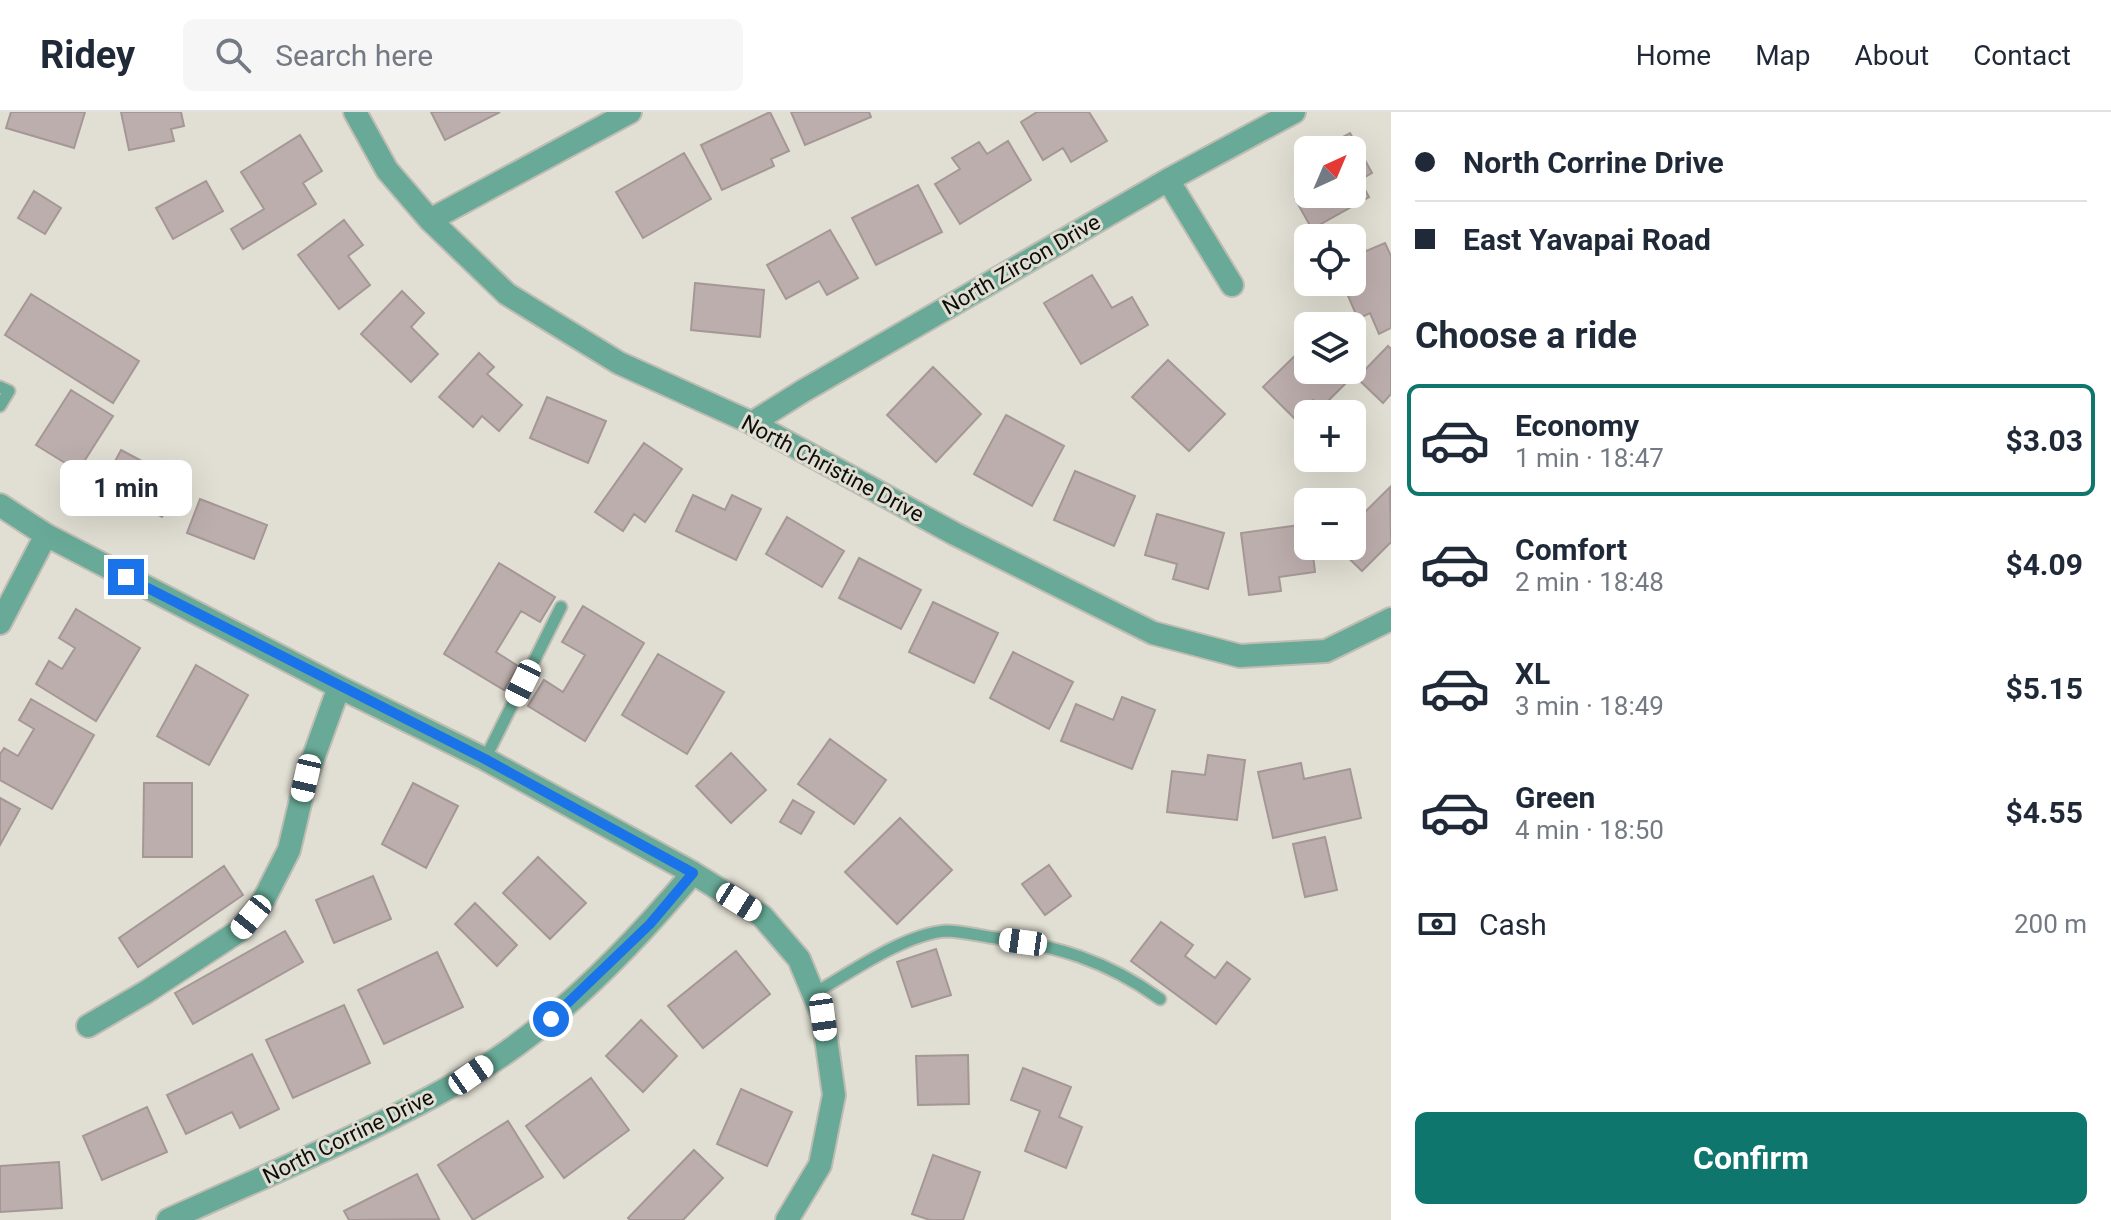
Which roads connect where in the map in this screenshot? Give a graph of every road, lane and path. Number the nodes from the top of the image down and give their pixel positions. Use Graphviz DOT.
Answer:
graph roads {
  1 [pos="355,112"];
  2 [pos="630,112"];
  3 [pos="1294,112"];
  4 [pos="1168,180"];
  5 [pos="430,220"];
  6 [pos="1232,285"];
  7 [pos="0,387"];
  8 [pos="0,406"];
  9 [pos="752,423"];
  10 [pos="0,505"];
  11 [pos="46,535"];
  12 [pos="561,607"];
  13 [pos="1391,619"];
  14 [pos="0,623"];
  15 [pos="339,687"];
  16 [pos="485,759"];
  17 [pos="693,873"];
  18 [pos="813,994"];
  19 [pos="1160,999"];
  20 [pos="88,1026"];
  21 [pos="168,1220"];
  22 [pos="787,1220"];
  1 -- 5 [label="street, North Christine Drive"];
  2 -- 5 [label="street"];
  3 -- 4 [label="street, North Zircon Drive"];
  4 -- 6 [label="street"];
  4 -- 9 [label="street, North Zircon Drive"];
  5 -- 9 [label="street, North Christine Drive"];
  7 -- 8 [label="lane"];
  9 -- 13 [label="street, North Christine Drive"];
  10 -- 11 [label="street"];
  11 -- 14 [label="street"];
  11 -- 15 [label="street"];
  12 -- 16 [label="lane"];
  15 -- 16 [label="street"];
  15 -- 20 [label="street"];
  16 -- 17 [label="street"];
  17 -- 18 [label="street"];
  17 -- 21 [label="street, North Corrine Drive"];
  18 -- 19 [label="lane"];
  18 -- 22 [label="street"];
}
